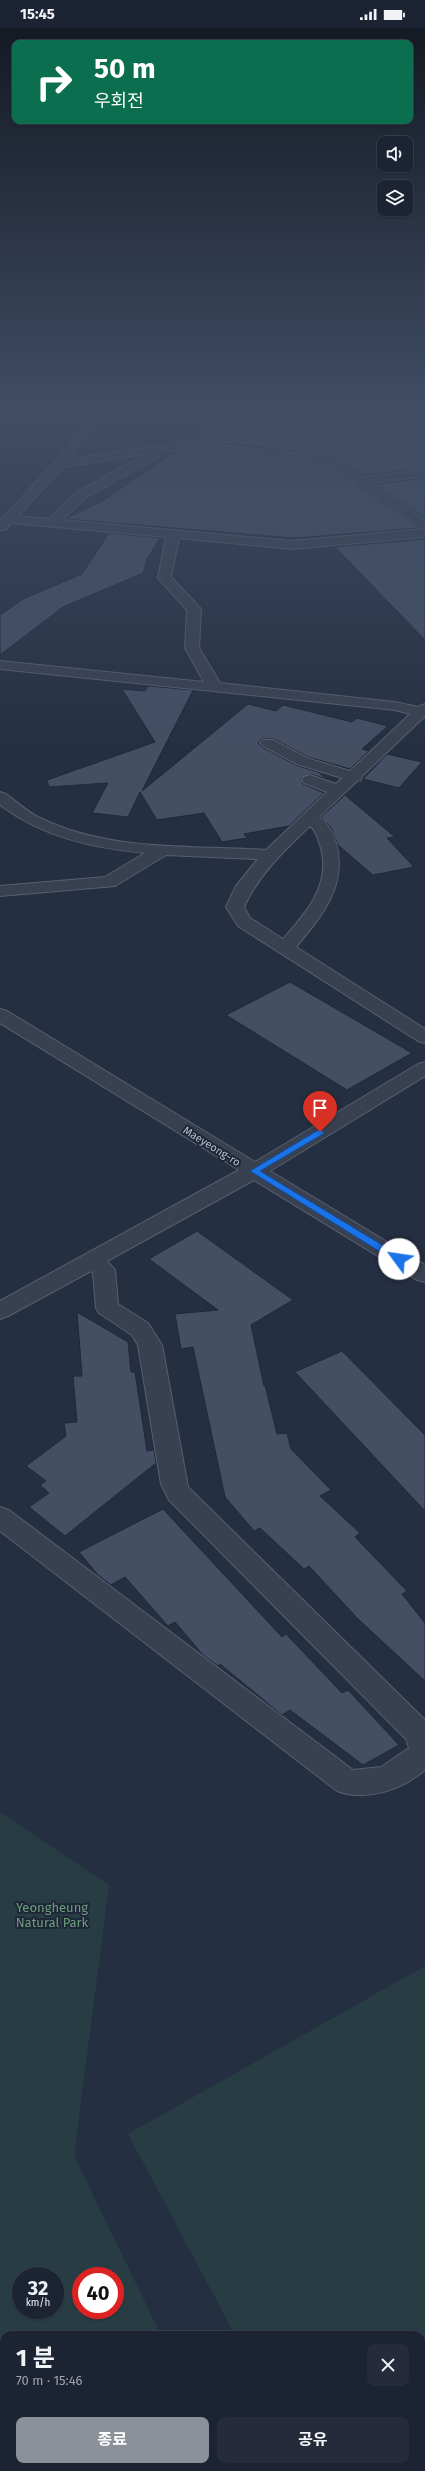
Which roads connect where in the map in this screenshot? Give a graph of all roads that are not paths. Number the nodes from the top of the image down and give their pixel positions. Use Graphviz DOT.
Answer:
graph roads {
  1 [pos="6,521"];
  2 [pos="37,521"];
  3 [pos="52,522"];
  4 [pos="0,529"];
  5 [pos="425,533"];
  6 [pos="173,535"];
  7 [pos="0,665"];
  8 [pos="214,686"];
  9 [pos="422,710"];
  10 [pos="268,742"];
  11 [pos="355,777"];
  12 [pos="310,780"];
  13 [pos="339,791"];
  14 [pos="0,796"];
  15 [pos="309,819"];
  16 [pos="162,850"];
  17 [pos="270,855"];
  18 [pos="0,891"];
  19 [pos="285,948"];
  20 [pos="0,1015"];
  21 [pos="425,1037"];
  22 [pos="425,1068"];
  23 [pos="254,1171"];
  24 [pos="92,1261"];
  25 [pos="425,1275"];
  26 [pos="0,1311"];
  27 [pos="0,1518"];
  1 -- 4 [label="street"];
  2 -- 3 [label="street"];
  3 -- 6 [label="street"];
  5 -- 6 [label="street"];
  6 -- 8 [label="street"];
  7 -- 8 [label="street"];
  8 -- 9 [label="street"];
  9 -- 11 [label="street"];
  10 -- 11 [label="street"];
  11 -- 13 [label="street"];
  12 -- 13 [label="street"];
  13 -- 15 [label="street"];
  14 -- 16 [label="street"];
  15 -- 17 [label="street"];
  15 -- 19 [label="street"];
  16 -- 17 [label="street"];
  16 -- 18 [label="street"];
  17 -- 19 [label="street"];
  19 -- 21 [label="street"];
  20 -- 23 [label="street, Maeyeong-ro"];
  22 -- 23 [label="street"];
  23 -- 24 [label="street"];
  23 -- 25 [label="street, Maeyeong-ro"];
  24 -- 26 [label="street"];
  24 -- 27 [label="street"];
}
